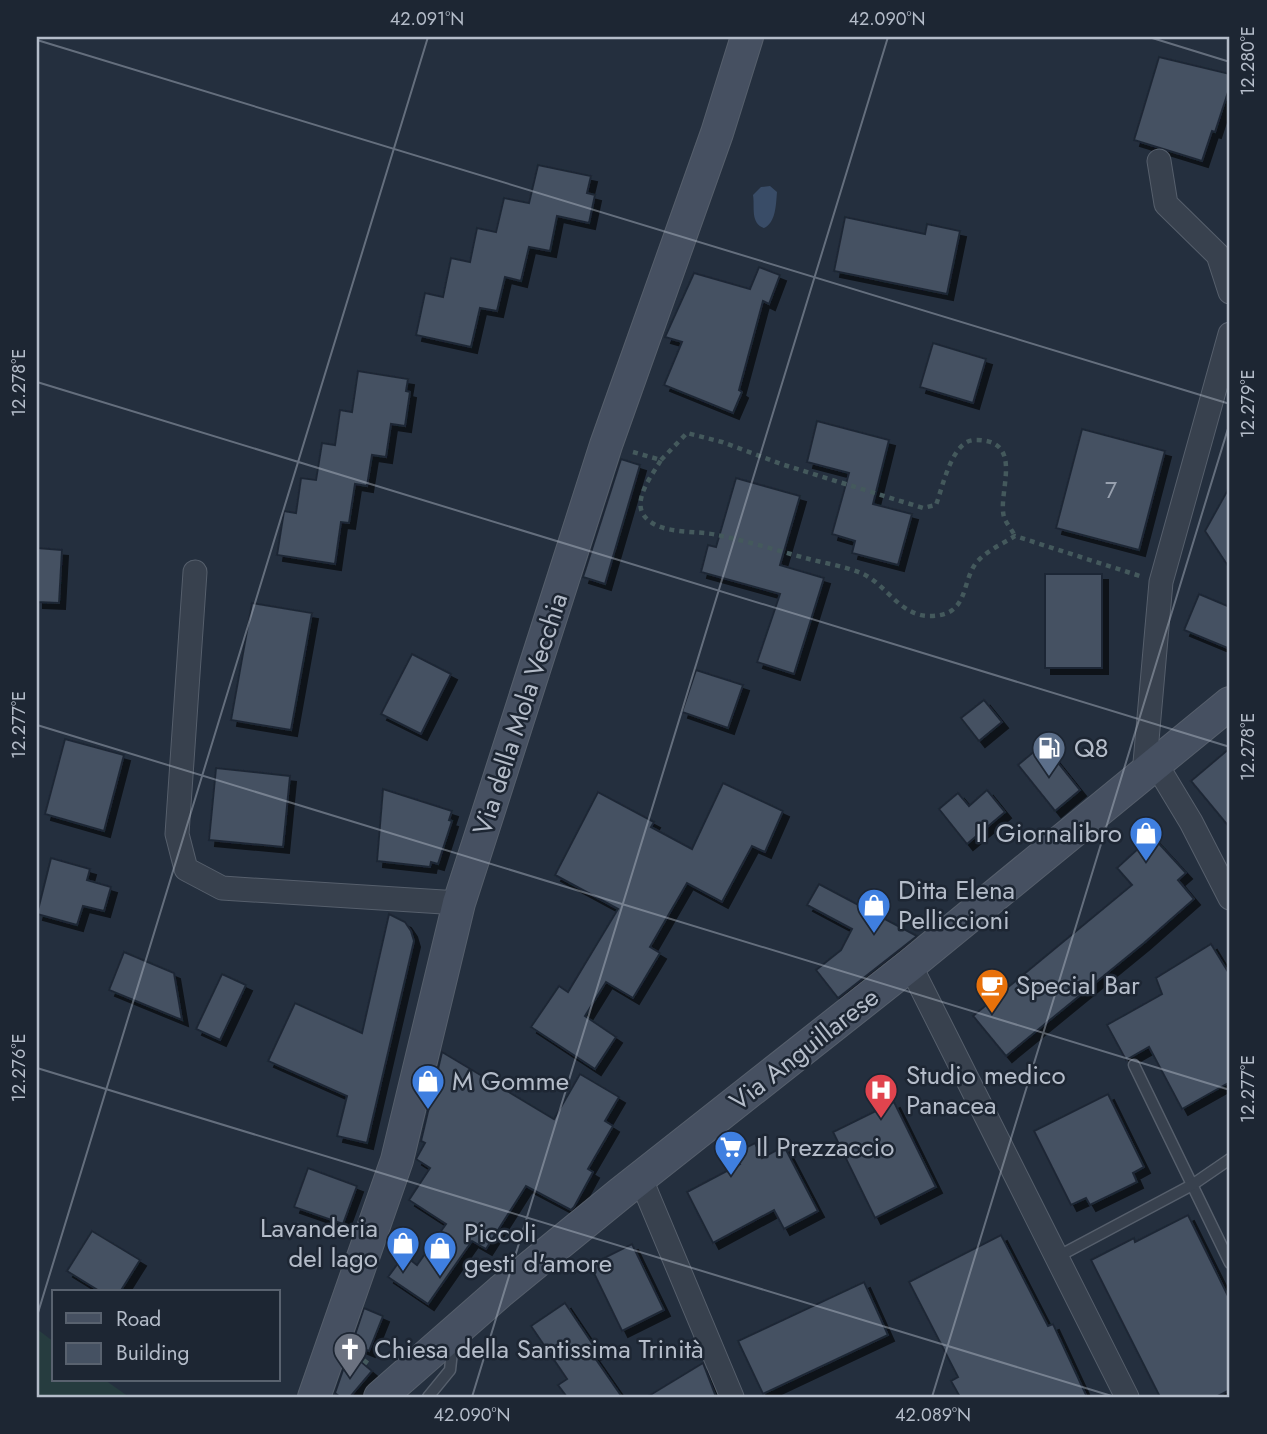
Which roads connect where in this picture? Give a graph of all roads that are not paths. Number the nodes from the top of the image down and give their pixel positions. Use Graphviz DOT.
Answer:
graph roads {
  1 [pos="747,37"];
  2 [pos="1159,161"];
  3 [pos="1230,292"];
  4 [pos="1230,334"];
  5 [pos="195,572"];
  6 [pos="1230,703"];
  7 [pos="1150,769"];
  8 [pos="1230,898"];
  9 [pos="459,903"];
  10 [pos="910,965"];
  11 [pos="1135,1065"];
  12 [pos="1230,1160"];
  13 [pos="640,1177"];
  14 [pos="1192,1185"];
  15 [pos="1057,1257"];
  16 [pos="1230,1263"];
  17 [pos="454,1333"];
  18 [pos="386,1392"];
  19 [pos="314,1397"];
  20 [pos="428,1397"];
  21 [pos="732,1397"];
  22 [pos="1127,1397"];
  1 -- 9 [label="street, Via della Mola Vecchia"];
  2 -- 3 [label="street"];
  4 -- 7 [label="street"];
  5 -- 9 [label="street"];
  6 -- 7 [label="street, Via Anguillarese"];
  7 -- 8 [label="street"];
  7 -- 10 [label="street, Via Anguillarese"];
  9 -- 19 [label="street, Via della Mola Vecchia"];
  10 -- 13 [label="street, Via Anguillarese"];
  10 -- 15 [label="street"];
  11 -- 14 [label="lane"];
  12 -- 14 [label="lane"];
  13 -- 17 [label="street, Via Anguillarese"];
  13 -- 21 [label="street"];
  14 -- 15 [label="lane"];
  14 -- 16 [label="lane"];
  15 -- 22 [label="street"];
  17 -- 18 [label="street, Via Anguillarese"];
  17 -- 20 [label="lane"];
}
